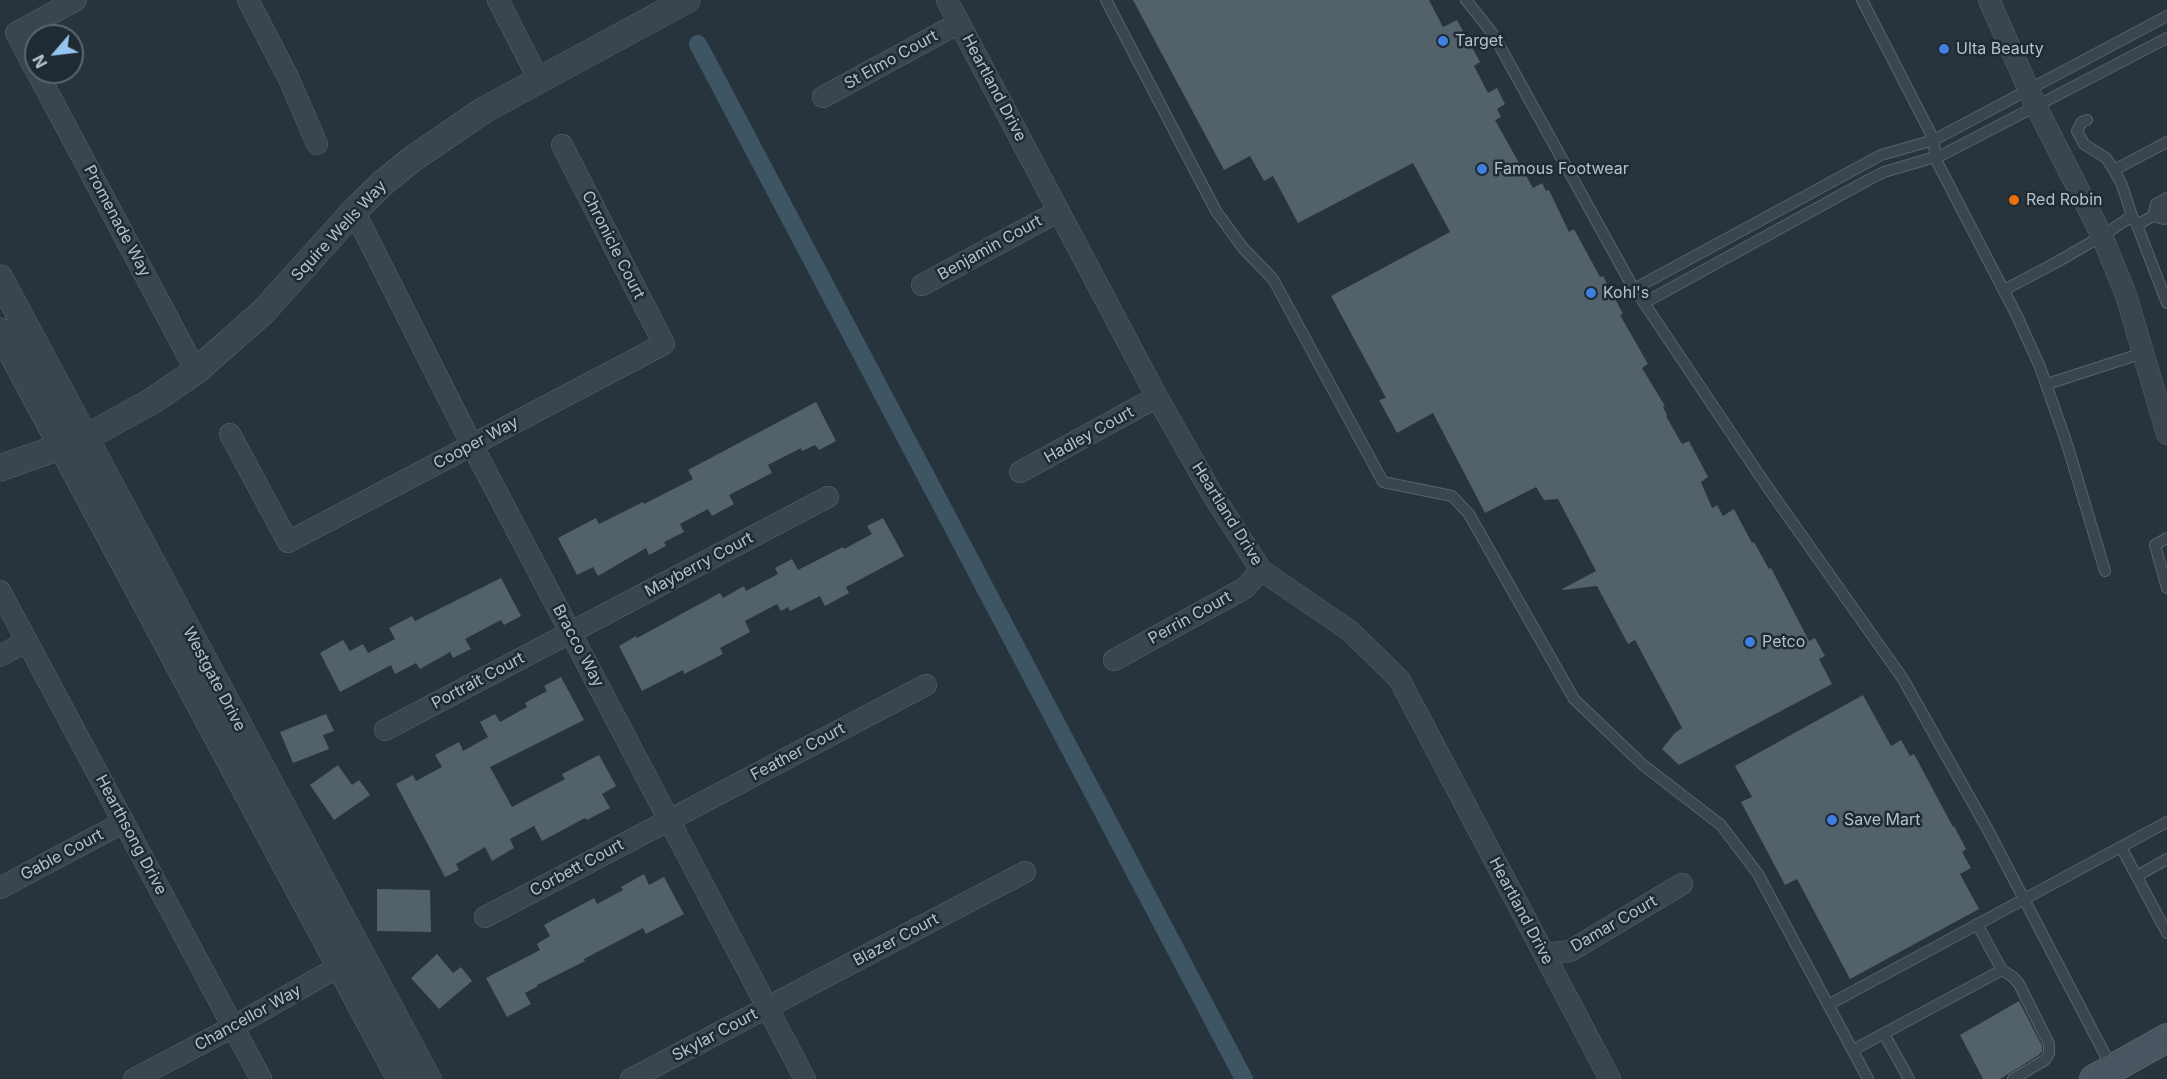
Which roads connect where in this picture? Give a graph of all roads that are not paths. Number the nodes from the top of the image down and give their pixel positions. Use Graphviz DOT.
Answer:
graph roads {
  1 [pos="76,0"];
  2 [pos="248,0"];
  3 [pos="498,0"];
  4 [pos="687,0"];
  5 [pos="947,0"];
  6 [pos="1106,0"];
  7 [pos="1466,0"];
  8 [pos="1862,0"];
  9 [pos="1989,0"];
  10 [pos="2167,16"];
  11 [pos="959,23"];
  12 [pos="32,24"];
  13 [pos="24,29"];
  14 [pos="2167,38"];
  15 [pos="24,48"];
  16 [pos="539,80"];
  17 [pos="43,84"];
  18 [pos="823,97"];
  19 [pos="2032,99"];
  20 [pos="2087,120"];
  21 [pos="1934,140"];
  22 [pos="2167,142"];
  23 [pos="317,144"];
  24 [pos="562,146"];
  25 [pos="1935,158"];
  26 [pos="2114,170"];
  27 [pos="2167,198"];
  28 [pos="2167,208"];
  29 [pos="354,211"];
  30 [pos="1059,211"];
  31 [pos="2153,216"];
  32 [pos="2167,218"];
  33 [pos="2134,220"];
  34 [pos="2102,236"];
  35 [pos="0,278"];
  36 [pos="922,285"];
  37 [pos="1634,289"];
  38 [pos="2004,290"];
  39 [pos="1644,303"];
  40 [pos="2167,303"];
  41 [pos="0,332"];
  42 [pos="664,344"];
  43 [pos="2143,353"];
  44 [pos="196,370"];
  45 [pos="2047,384"];
  46 [pos="2161,387"];
  47 [pos="1157,397"];
  48 [pos="230,434"];
  49 [pos="2167,434"];
  50 [pos="85,438"];
  51 [pos="472,445"];
  52 [pos="61,446"];
  53 [pos="0,468"];
  54 [pos="1020,472"];
  55 [pos="828,497"];
  56 [pos="2167,538"];
  57 [pos="1261,570"];
  58 [pos="2105,571"];
  59 [pos="2167,588"];
  60 [pos="0,591"];
  61 [pos="571,632"];
  62 [pos="27,641"];
  63 [pos="0,656"];
  64 [pos="1114,660"];
  65 [pos="926,685"];
  66 [pos="385,730"];
  67 [pos="669,820"];
  68 [pos="124,822"];
  69 [pos="2167,822"];
  70 [pos="2121,847"];
  71 [pos="2167,859"];
  72 [pos="1025,872"];
  73 [pos="2137,876"];
  74 [pos="1682,884"];
  75 [pos="0,888"];
  76 [pos="2024,898"];
  77 [pos="485,916"];
  78 [pos="1977,924"];
  79 [pos="2167,933"];
  80 [pos="1544,954"];
  81 [pos="350,961"];
  82 [pos="2002,969"];
  83 [pos="1828,1005"];
  84 [pos="768,1007"];
  85 [pos="232,1027"];
  86 [pos="1884,1034"];
  87 [pos="2167,1038"];
  88 [pos="1853,1050"];
  89 [pos="2108,1076"];
  90 [pos="134,1079"];
  91 [pos="261,1079"];
  92 [pos="400,1079"];
  93 [pos="428,1079"];
  94 [pos="631,1079"];
  95 [pos="805,1079"];
  96 [pos="1610,1079"];
  97 [pos="1868,1079"];
  98 [pos="1909,1079"];
  99 [pos="2013,1079"];
  1 -- 12 [label="street, Promenade Way"];
  2 -- 23 [label="street"];
  3 -- 16 [label="street"];
  4 -- 16 [label="street, Squire Wells Way"];
  5 -- 11 [label="street, Heartland Drive"];
  6 -- 83 [label="lane"];
  7 -- 37 [label="lane"];
  8 -- 21 [label="lane"];
  9 -- 19 [label="street"];
  10 -- 19 [label="lane"];
  11 -- 18 [label="street, St Elmo Court"];
  11 -- 30 [label="street, Heartland Drive"];
  13 -- 15 [label="street, Promenade Way"];
  14 -- 19 [label="lane"];
  16 -- 29 [label="street, Squire Wells Way"];
  17 -- 44 [label="street, Promenade Way"];
  19 -- 21 [label="lane"];
  19 -- 25 [label="lane"];
  19 -- 34 [label="street"];
  20 -- 26 [label="lane"];
  21 -- 25 [label="lane"];
  21 -- 37 [label="lane"];
  22 -- 26 [label="lane"];
  24 -- 42 [label="street, Chronicle Court"];
  25 -- 38 [label="lane"];
  25 -- 39 [label="lane"];
  26 -- 33 [label="lane"];
  27 -- 31 [label="lane"];
  28 -- 31 [label="lane"];
  29 -- 44 [label="street, Squire Wells Way"];
  29 -- 51 [label="street, Bracco Way"];
  30 -- 36 [label="street, Benjamin Court"];
  30 -- 47 [label="street, Heartland Drive"];
  31 -- 32 [label="lane"];
  31 -- 33 [label="lane"];
  33 -- 34 [label="lane"];
  33 -- 40 [label="lane"];
  34 -- 38 [label="lane"];
  34 -- 43 [label="street"];
  35 -- 50 [label="street, Westgate Drive"];
  37 -- 39 [label="lane"];
  38 -- 45 [label="lane"];
  39 -- 76 [label="lane"];
  41 -- 52 [label="street, Westgate Drive"];
  42 -- 51 [label="street, Cooper Way"];
  43 -- 45 [label="lane"];
  43 -- 46 [label="street"];
  44 -- 50 [label="street, Squire Wells Way"];
  45 -- 58 [label="lane"];
  46 -- 49 [label="street"];
  47 -- 54 [label="street, Hadley Court"];
  47 -- 57 [label="street, Heartland Drive"];
  48 -- 51 [label="street, Cooper Way"];
  50 -- 52 [label="street, Squire Wells Way"];
  50 -- 81 [label="street, Westgate Drive"];
  51 -- 61 [label="street, Bracco Way"];
  52 -- 53 [label="street, Squire Wells Way"];
  52 -- 81 [label="street, Westgate Drive"];
  55 -- 61 [label="street, Mayberry Court"];
  56 -- 59 [label="lane"];
  57 -- 64 [label="street, Perrin Court"];
  57 -- 80 [label="street, Heartland Drive"];
  60 -- 62 [label="street, Hearthsong Drive"];
  61 -- 66 [label="street, Portrait Court"];
  61 -- 67 [label="street, Bracco Way"];
  62 -- 63 [label="street"];
  62 -- 68 [label="street, Hearthsong Drive"];
  65 -- 67 [label="street, Feather Court"];
  67 -- 77 [label="street, Corbett Court"];
  67 -- 84 [label="street, Bracco Way"];
  68 -- 75 [label="street, Gable Court"];
  68 -- 85 [label="street, Hearthsong Drive"];
  69 -- 70 [label="lane"];
  70 -- 73 [label="lane"];
  70 -- 76 [label="lane"];
  71 -- 73 [label="lane"];
  72 -- 84 [label="street, Blazer Court"];
  73 -- 79 [label="lane"];
  74 -- 80 [label="street, Damar Court"];
  76 -- 78 [label="lane"];
  76 -- 89 [label="lane"];
  78 -- 82 [label="lane"];
  78 -- 83 [label="lane"];
  80 -- 96 [label="street, Heartland Drive"];
  81 -- 85 [label="street, Chancellor Way"];
  81 -- 92 [label="street, Westgate Drive"];
  81 -- 93 [label="street, Westgate Drive"];
  82 -- 86 [label="lane"];
  82 -- 99 [label="lane"];
  83 -- 88 [label="lane"];
  84 -- 94 [label="street, Skylar Court"];
  84 -- 95 [label="street, Bracco Way"];
  85 -- 90 [label="street, Chancellor Way"];
  85 -- 91 [label="street, Hearthsong Drive"];
  86 -- 88 [label="lane"];
  86 -- 98 [label="lane"];
  87 -- 89 [label="main road"];
  88 -- 97 [label="lane"];
}
